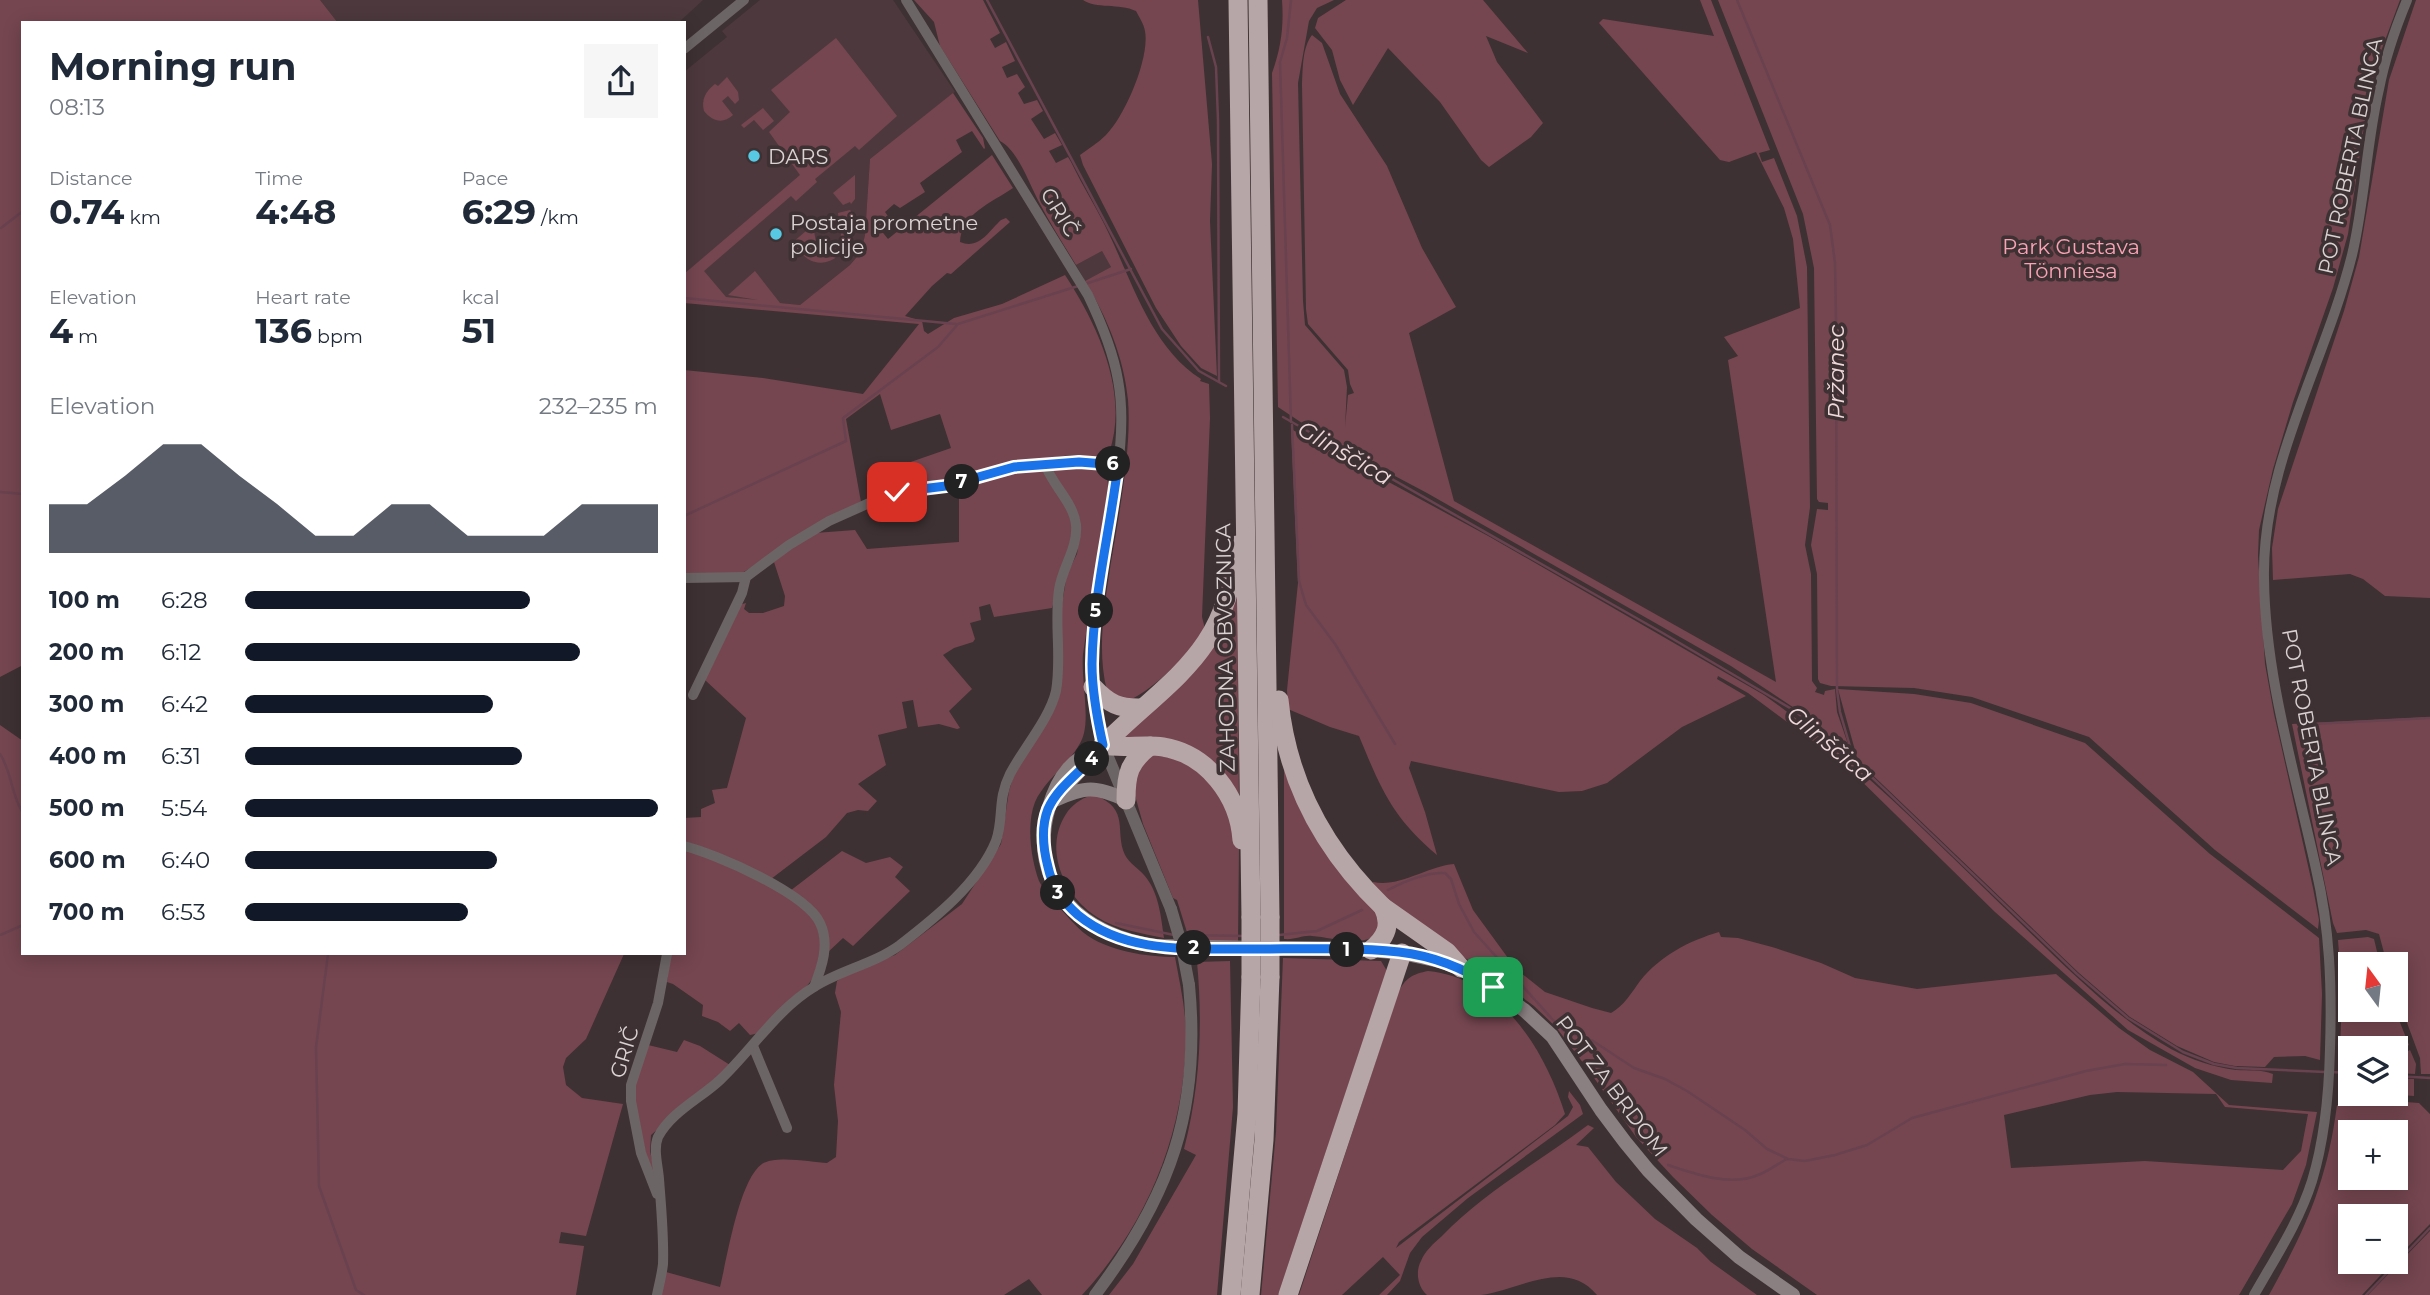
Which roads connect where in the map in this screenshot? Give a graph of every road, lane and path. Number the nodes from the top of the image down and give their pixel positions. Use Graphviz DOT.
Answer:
graph roads {
  1 [pos="744,0"];
  2 [pos="906,0"];
  3 [pos="1238,0"];
  4 [pos="1258,0"];
  5 [pos="2407,0"];
  6 [pos="686,47"];
  7 [pos="1045,464"];
  8 [pos="1118,465"];
  9 [pos="1246,485"];
  10 [pos="746,577"];
  11 [pos="686,578"];
  12 [pos="1266,613"];
  13 [pos="1093,687"];
  14 [pos="693,695"];
  15 [pos="1142,708"];
  16 [pos="1103,745"];
  17 [pos="1150,746"];
  18 [pos="1126,800"];
  19 [pos="1052,804"];
  20 [pos="686,847"];
  21 [pos="1251,865"];
  22 [pos="1383,907"];
  23 [pos="1261,917"];
  24 [pos="1371,950"];
  25 [pos="1402,953"];
  26 [pos="667,955"];
  27 [pos="1461,968"];
  28 [pos="1261,977"];
  29 [pos="814,987"];
  30 [pos="753,1046"];
  31 [pos="787,1128"];
  32 [pos="660,1201"];
  33 [pos="657,1295"];
  34 [pos="1095,1295"];
  35 [pos="1231,1295"];
  36 [pos="1250,1295"];
  37 [pos="1288,1295"];
  38 [pos="1793,1295"];
  39 [pos="2254,1295"];
  1 -- 6 [label="street"];
  2 -- 8 [label="street, GRIČ"];
  3 -- 9 [label="highway, ZAHODNA OBVOZNICA"];
  4 -- 12 [label="highway, ZAHODNA OBVOZNICA"];
  5 -- 39 [label="street, POT ROBERTA BLINCA"];
  7 -- 8 [label="street"];
  7 -- 10 [label="street"];
  7 -- 29 [label="street"];
  8 -- 13 [label="street, GRIČ"];
  9 -- 15 [label="highway"];
  9 -- 21 [label="highway, ZAHODNA OBVOZNICA"];
  10 -- 11 [label="street"];
  10 -- 14 [label="street"];
  12 -- 22 [label="highway"];
  12 -- 23 [label="highway, ZAHODNA OBVOZNICA"];
  13 -- 15 [label="highway"];
  13 -- 16 [label="street, GRIČ"];
  15 -- 16 [label="highway"];
  16 -- 17 [label="highway"];
  16 -- 18 [label="street"];
  16 -- 19 [label="main road"];
  17 -- 18 [label="highway"];
  17 -- 21 [label="highway"];
  18 -- 19 [label="main road"];
  18 -- 34 [label="street, bridge"];
  19 -- 24 [label="main road, POT ZA BRDOM"];
  20 -- 29 [label="street"];
  21 -- 23 [label="highway, ZAHODNA OBVOZNICA"];
  22 -- 24 [label="highway"];
  22 -- 27 [label="highway"];
  23 -- 28 [label="highway, ZAHODNA OBVOZNICA, bridge"];
  24 -- 25 [label="main road, POT ZA BRDOM"];
  25 -- 27 [label="main road, POT ZA BRDOM"];
  25 -- 37 [label="highway"];
  26 -- 32 [label="street, GRIČ"];
  27 -- 38 [label="main road, POT ZA BRDOM"];
  28 -- 35 [label="highway, ZAHODNA OBVOZNICA"];
  28 -- 36 [label="highway, ZAHODNA OBVOZNICA"];
  29 -- 30 [label="street"];
  30 -- 31 [label="street"];
  30 -- 32 [label="street"];
  32 -- 33 [label="street"];
}
